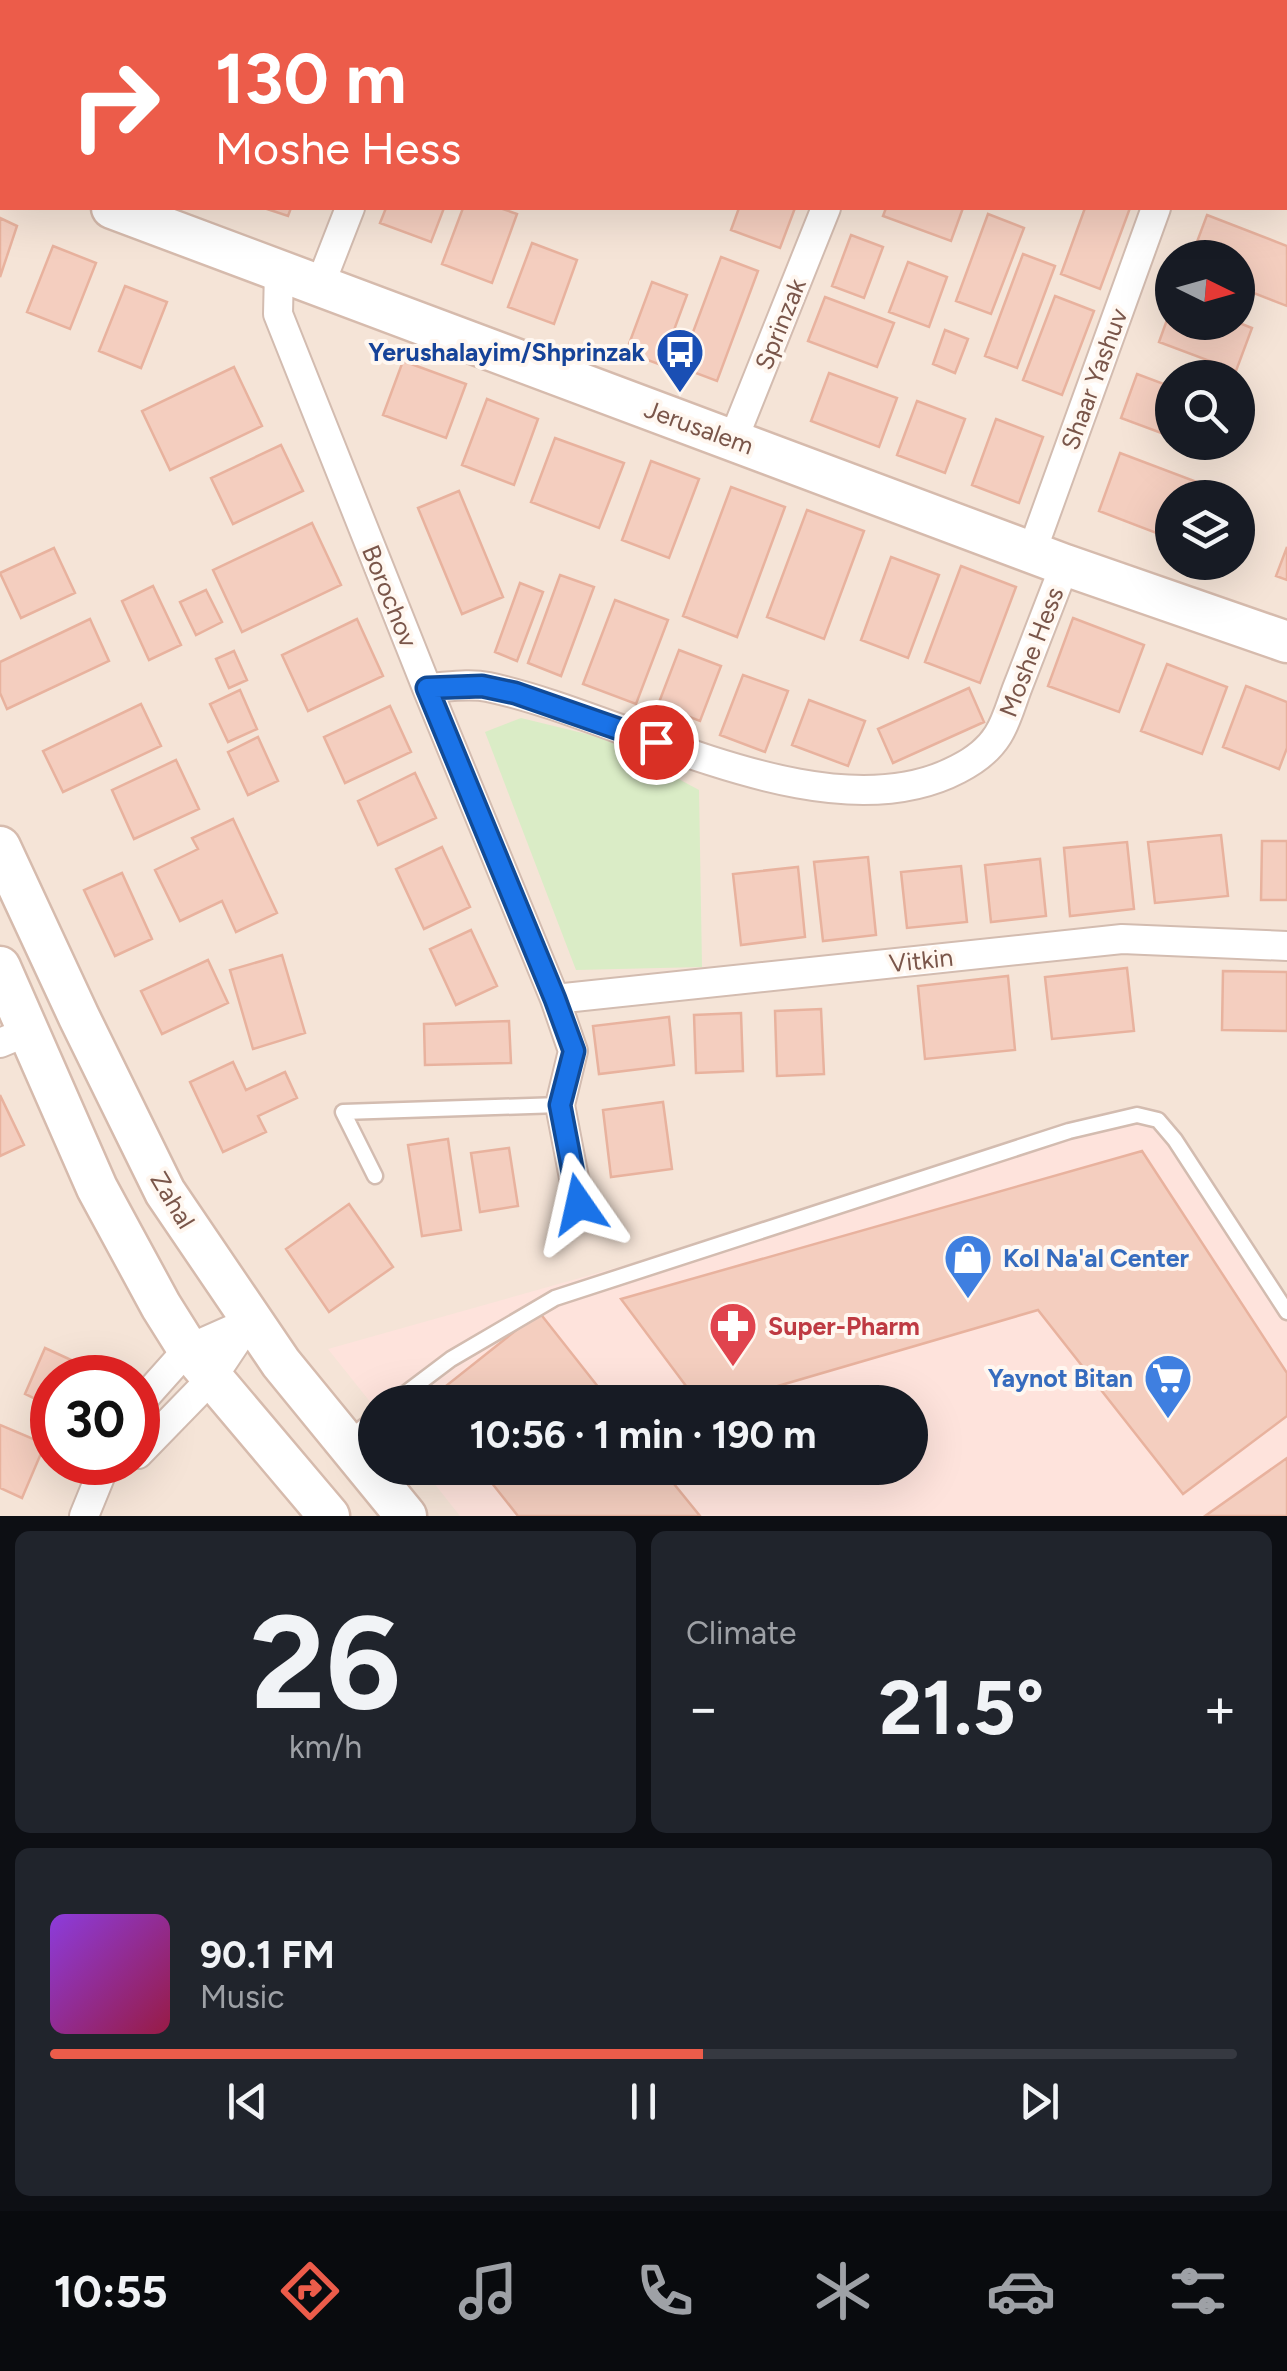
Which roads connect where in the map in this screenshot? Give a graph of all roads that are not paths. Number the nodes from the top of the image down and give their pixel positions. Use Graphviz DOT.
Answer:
graph roads {
  1 [pos="117,210"];
  2 [pos="349,210"];
  3 [pos="825,210"];
  4 [pos="1155,210"];
  5 [pos="280,270"];
  6 [pos="320,285"];
  7 [pos="733,440"];
  8 [pos="1049,558"];
  9 [pos="1287,642"];
  10 [pos="427,688"];
  11 [pos="0,847"];
  12 [pos="1287,946"];
  13 [pos="0,967"];
  14 [pos="555,999"];
  15 [pos="14,1037"];
  16 [pos="560,1105"];
  17 [pos="374,1176"];
  18 [pos="579,1204"];
  19 [pos="1287,1312"];
  20 [pos="250,1321"];
  21 [pos="200,1363"];
  22 [pos="416,1385"];
  23 [pos="160,1389"];
  24 [pos="160,1422"];
  25 [pos="358,1428"];
  26 [pos="97,1485"];
  27 [pos="108,1485"];
  28 [pos="389,1485"];
  29 [pos="87,1509"];
  30 [pos="330,1516"];
  31 [pos="406,1516"];
  1 -- 5 [label="main road, Jerusalem"];
  2 -- 6 [label="street"];
  3 -- 7 [label="street, Sprinzak"];
  4 -- 8 [label="street, Shaar Yashuv"];
  5 -- 6 [label="main road, Jerusalem"];
  5 -- 10 [label="street, Borochov"];
  6 -- 7 [label="main road, Jerusalem"];
  7 -- 8 [label="main road, Jerusalem"];
  8 -- 9 [label="main road, Jerusalem"];
  8 -- 10 [label="street, Moshe Hess"];
  10 -- 14 [label="street, Borochov"];
  11 -- 20 [label="main road, Zahal"];
  12 -- 14 [label="street, Vitkin"];
  13 -- 15 [label="main road"];
  14 -- 16 [label="street, Borochov"];
  15 -- 21 [label="main road"];
  16 -- 17 [label="lane"];
  16 -- 18 [label="street, Borochov"];
  19 -- 22 [label="lane"];
  20 -- 21 [label="street"];
  20 -- 25 [label="main road, Zahal"];
  21 -- 23 [label="street"];
  21 -- 24 [label="street"];
  21 -- 30 [label="main road"];
  26 -- 29 [label="street"];
  27 -- 29 [label="street"];
  28 -- 31 [label="main road, Zahal"];
}
